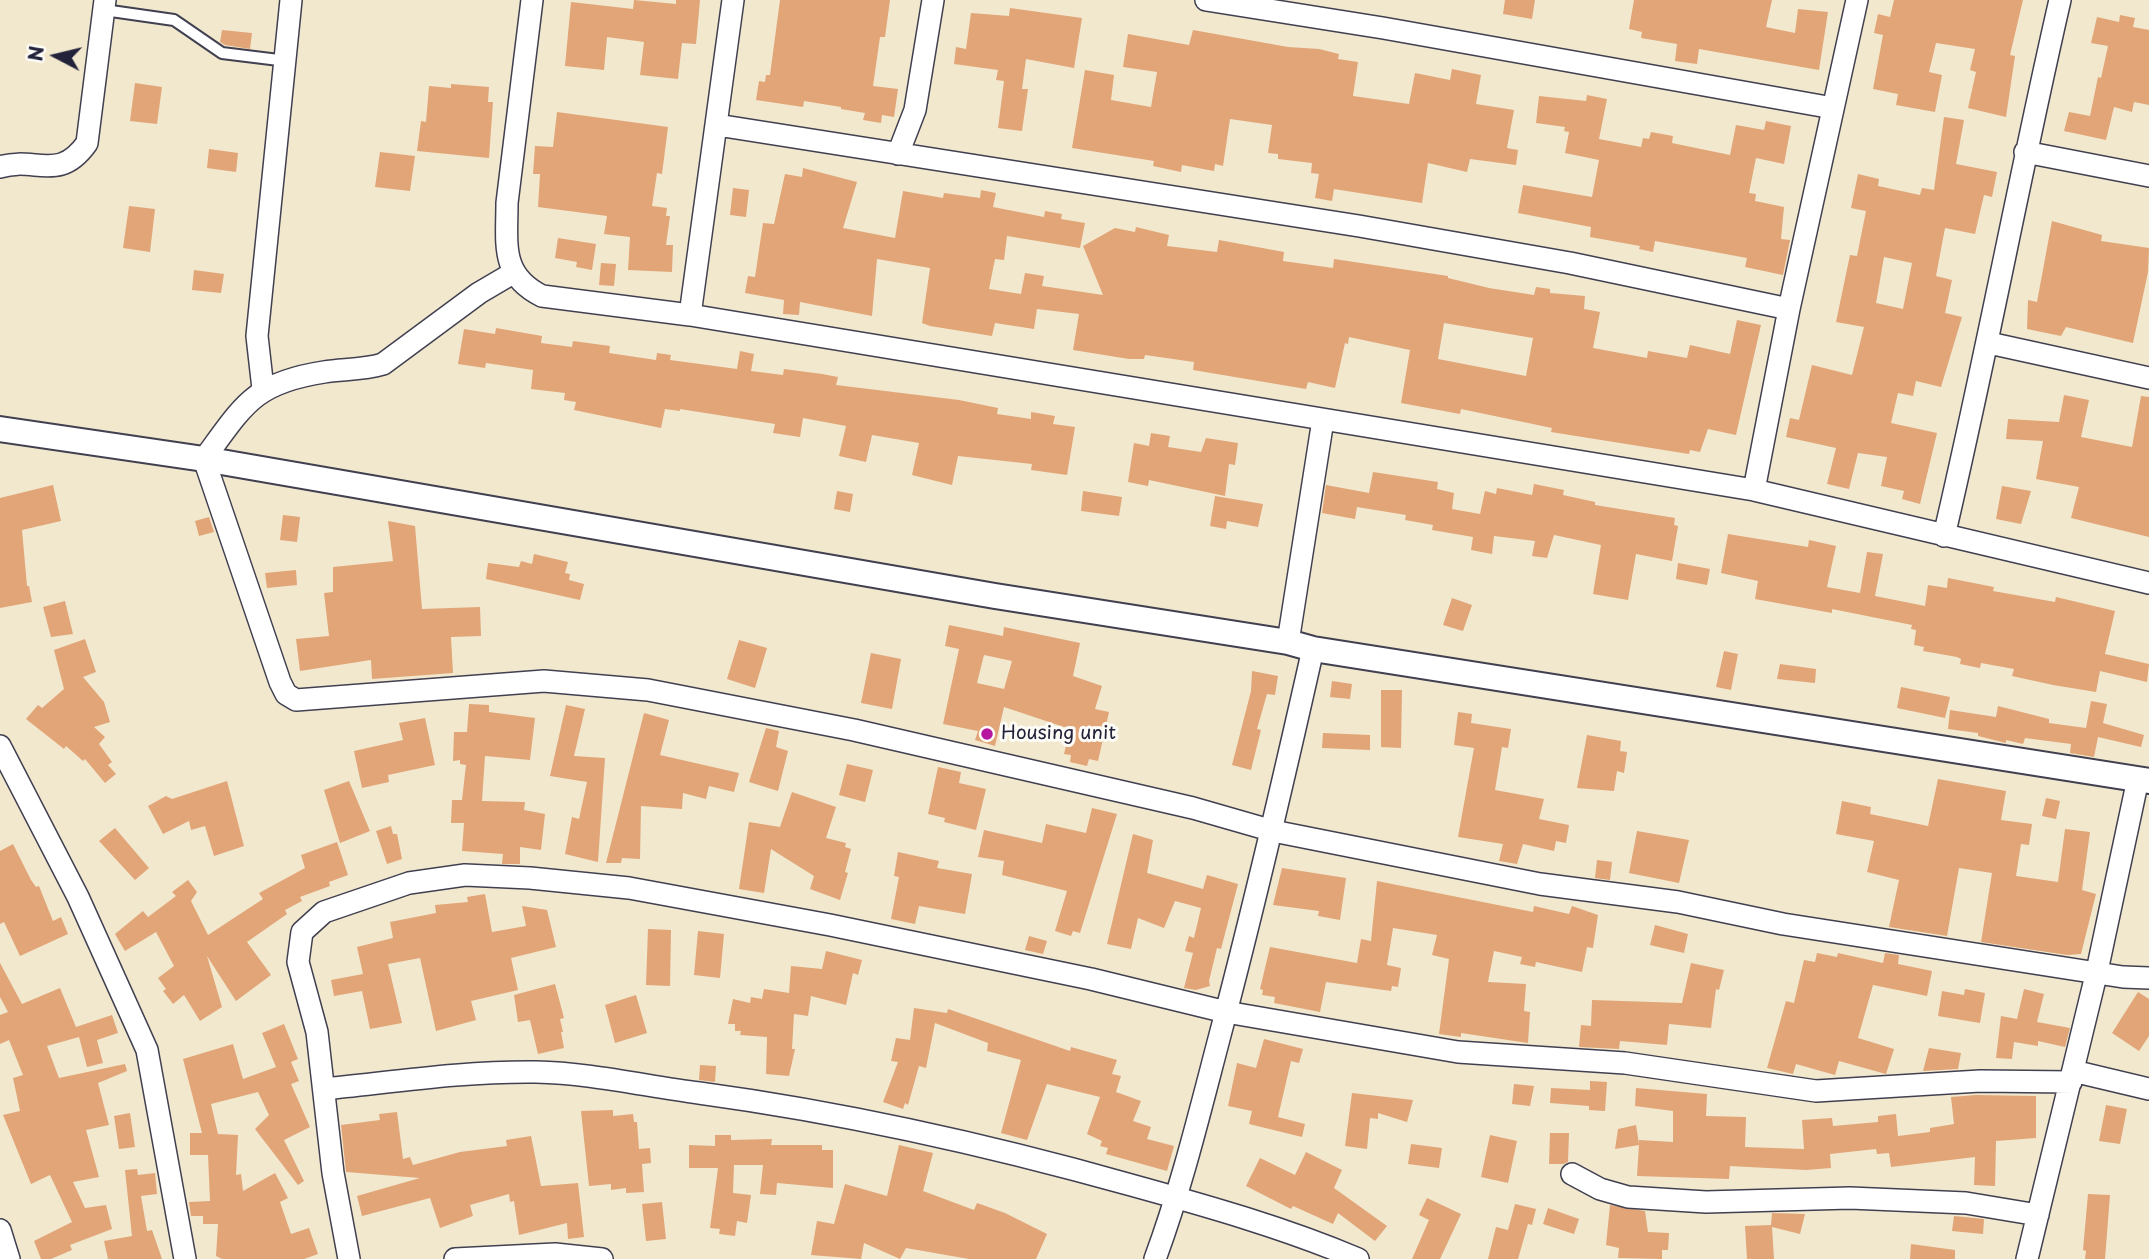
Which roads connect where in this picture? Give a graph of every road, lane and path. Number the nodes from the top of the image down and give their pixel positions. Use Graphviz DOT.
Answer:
graph roads {
  1 [pos="291,0"];
  2 [pos="532,0"];
  3 [pos="733,0"];
  4 [pos="933,0"];
  5 [pos="1206,0"];
  6 [pos="1857,0"];
  7 [pos="2060,0"];
  8 [pos="105,5"];
  9 [pos="287,61"];
  10 [pos="1833,108"];
  11 [pos="717,125"];
  12 [pos="2025,152"];
  13 [pos="898,154"];
  14 [pos="0,166"];
  15 [pos="2149,176"];
  16 [pos="513,273"];
  17 [pos="1789,309"];
  18 [pos="690,315"];
  19 [pos="1989,343"];
  20 [pos="2149,379"];
  21 [pos="263,389"];
  22 [pos="1323,420"];
  23 [pos="0,429"];
  24 [pos="204,460"];
  25 [pos="1754,491"];
  26 [pos="1944,536"];
  27 [pos="2149,583"];
  28 [pos="1288,642"];
  29 [pos="1313,649"];
  30 [pos="0,746"];
  31 [pos="2144,780"];
  32 [pos="1273,831"];
  33 [pos="2097,971"];
  34 [pos="2149,978"];
  35 [pos="1226,1012"];
  36 [pos="2072,1076"];
  37 [pos="324,1089"];
  38 [pos="2149,1089"];
  39 [pos="1572,1174"];
  40 [pos="1177,1198"];
  41 [pos="2038,1214"];
  42 [pos="0,1230"];
  43 [pos="9,1259"];
  44 [pos="185,1259"];
  45 [pos="349,1259"];
  46 [pos="455,1259"];
  47 [pos="602,1259"];
  48 [pos="1155,1259"];
  49 [pos="1358,1259"];
  50 [pos="2027,1259"];
  1 -- 9 [label="street"];
  2 -- 16 [label="street"];
  3 -- 11 [label="street"];
  4 -- 13 [label="street"];
  5 -- 10 [label="street"];
  6 -- 10 [label="street"];
  7 -- 12 [label="street"];
  8 -- 9 [label="lane"];
  8 -- 14 [label="street"];
  9 -- 21 [label="street"];
  10 -- 17 [label="street"];
  11 -- 13 [label="street"];
  11 -- 18 [label="street"];
  12 -- 15 [label="street"];
  12 -- 19 [label="street"];
  13 -- 17 [label="street"];
  16 -- 18 [label="street"];
  16 -- 21 [label="street"];
  17 -- 25 [label="street"];
  18 -- 22 [label="street"];
  19 -- 20 [label="street"];
  19 -- 26 [label="street"];
  21 -- 24 [label="street"];
  22 -- 25 [label="street"];
  22 -- 28 [label="street"];
  23 -- 24 [label="street"];
  24 -- 28 [label="street"];
  24 -- 32 [label="street"];
  25 -- 26 [label="street"];
  26 -- 27 [label="street"];
  28 -- 29 [label="street"];
  29 -- 31 [label="street"];
  29 -- 32 [label="street"];
  30 -- 44 [label="street"];
  31 -- 33 [label="street"];
  32 -- 33 [label="street"];
  32 -- 35 [label="street"];
  33 -- 34 [label="street"];
  33 -- 36 [label="street"];
  35 -- 36 [label="street"];
  35 -- 37 [label="street"];
  35 -- 40 [label="street"];
  36 -- 38 [label="street"];
  36 -- 41 [label="street"];
  37 -- 40 [label="street"];
  37 -- 45 [label="street"];
  39 -- 41 [label="street"];
  40 -- 48 [label="street"];
  40 -- 49 [label="street"];
  41 -- 50 [label="street"];
  42 -- 43 [label="street"];
  46 -- 47 [label="street"];
}
